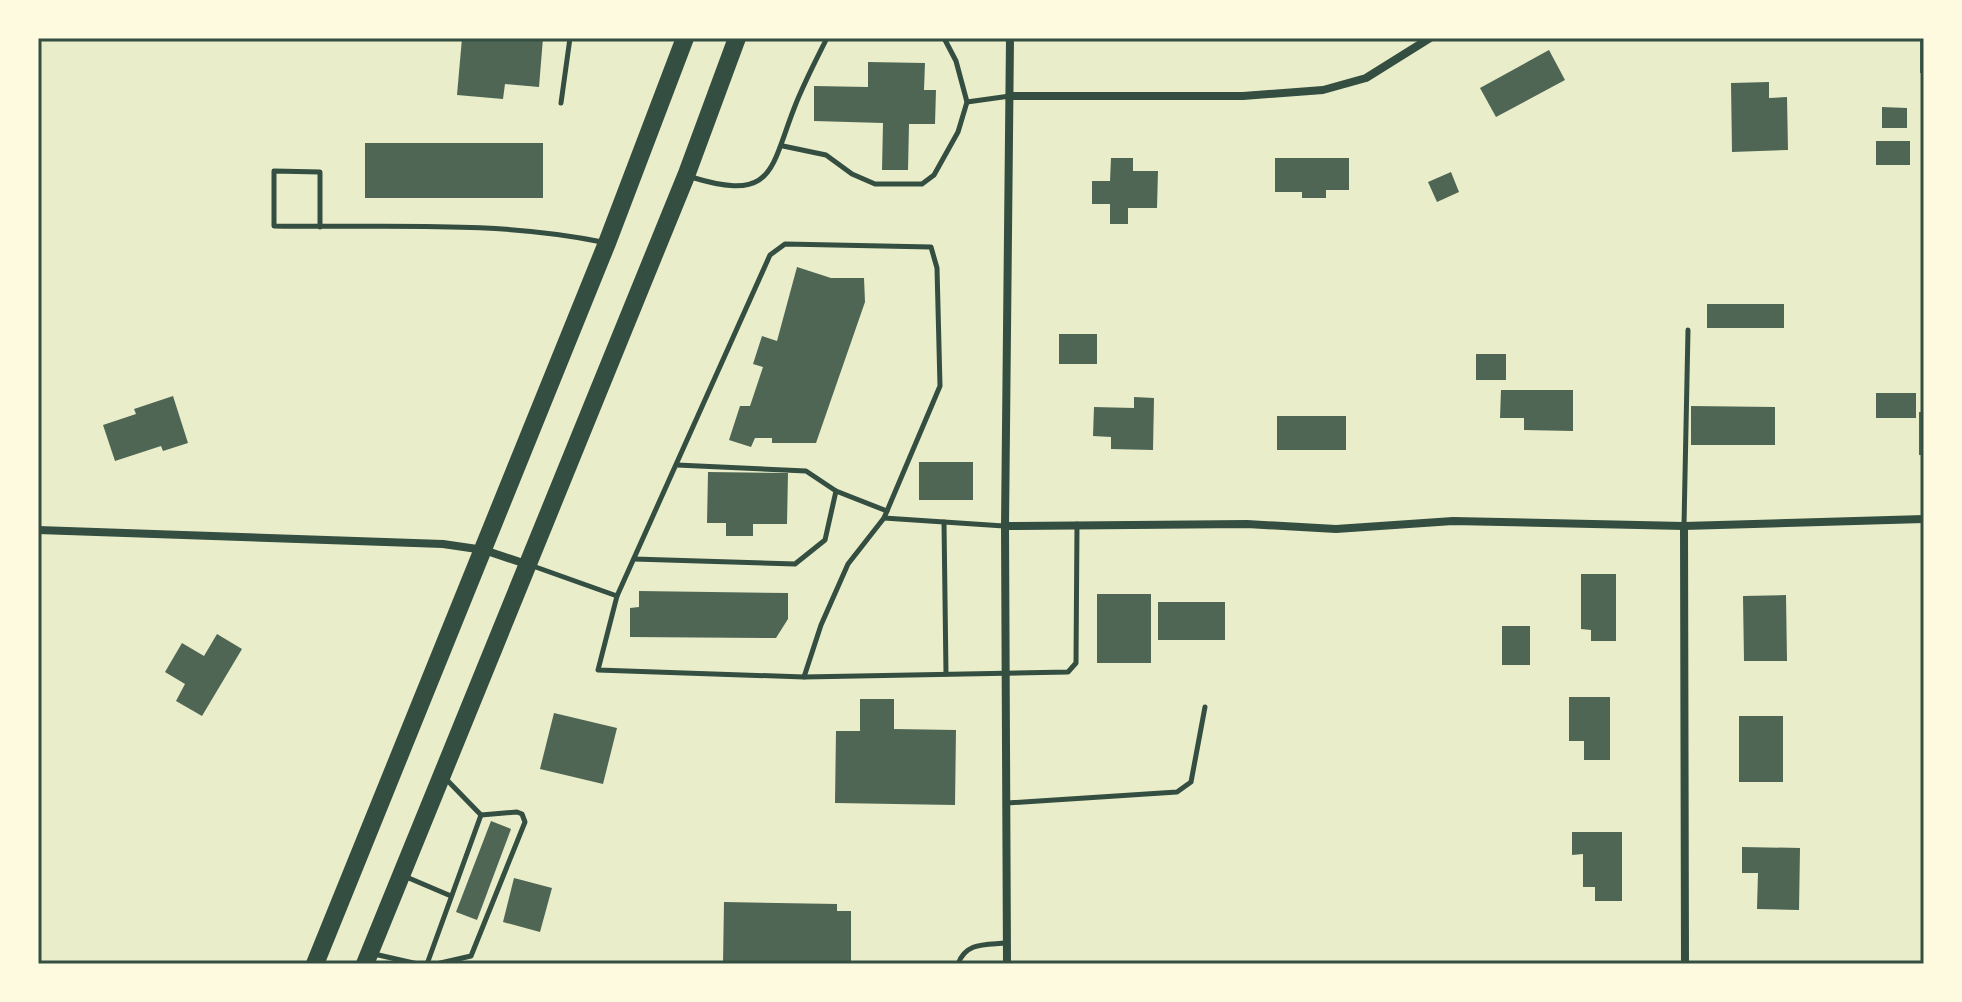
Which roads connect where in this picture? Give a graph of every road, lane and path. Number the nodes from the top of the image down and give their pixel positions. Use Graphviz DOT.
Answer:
graph roads {
  1 [pos="570,38"];
  2 [pos="685,38"];
  3 [pos="737,38"];
  4 [pos="827,38"];
  5 [pos="944,38"];
  6 [pos="1010,38"];
  7 [pos="1430,38"];
  8 [pos="1010,96"];
  9 [pos="967,102"];
  10 [pos="561,103"];
  11 [pos="783,146"];
  12 [pos="686,176"];
  13 [pos="320,227"];
  14 [pos="607,243"];
  15 [pos="1688,330"];
  16 [pos="677,465"];
  17 [pos="836,491"];
  18 [pos="887,511"];
  19 [pos="884,518"];
  20 [pos="1924,519"];
  21 [pos="944,522"];
  22 [pos="1077,523"];
  23 [pos="1005,526"];
  24 [pos="1684,526"];
  25 [pos="38,530"];
  26 [pos="484,550"];
  27 [pos="634,559"];
  28 [pos="530,565"];
  29 [pos="617,596"];
  30 [pos="1006,673"];
  31 [pos="946,674"];
  32 [pos="804,677"];
  33 [pos="1205,707"];
  34 [pos="443,776"];
  35 [pos="1007,803"];
  36 [pos="481,815"];
  37 [pos="402,875"];
  38 [pos="451,896"];
  39 [pos="1007,942"];
  40 [pos="367,959"];
  41 [pos="315,964"];
  42 [pos="418,964"];
  43 [pos="427,964"];
  44 [pos="436,964"];
  45 [pos="958,964"];
  46 [pos="1007,964"];
  47 [pos="1685,964"];
  1 -- 10 [label="lane"];
  2 -- 14 [label="main road"];
  3 -- 12 [label="main road"];
  4 -- 11 [label="lane"];
  5 -- 9 [label="lane"];
  6 -- 8 [label="street"];
  7 -- 8 [label="street"];
  8 -- 9 [label="lane"];
  8 -- 23 [label="street"];
  9 -- 11 [label="lane"];
  11 -- 12 [label="lane"];
  12 -- 28 [label="main road"];
  13 -- 13 [label="lane"];
  13 -- 14 [label="lane"];
  14 -- 26 [label="main road"];
  15 -- 24 [label="lane"];
  16 -- 17 [label="lane"];
  16 -- 18 [label="lane"];
  16 -- 27 [label="lane"];
  17 -- 18 [label="lane"];
  17 -- 27 [label="lane"];
  18 -- 19 [label="lane"];
  19 -- 21 [label="lane"];
  19 -- 32 [label="lane"];
  20 -- 24 [label="street"];
  21 -- 23 [label="lane"];
  21 -- 31 [label="lane"];
  22 -- 23 [label="street"];
  22 -- 24 [label="street"];
  22 -- 30 [label="lane"];
  23 -- 30 [label="street"];
  24 -- 47 [label="street"];
  25 -- 26 [label="street"];
  26 -- 28 [label="street"];
  26 -- 41 [label="main road"];
  27 -- 29 [label="lane"];
  28 -- 29 [label="lane"];
  28 -- 34 [label="main road"];
  29 -- 32 [label="lane"];
  30 -- 31 [label="lane"];
  30 -- 35 [label="street"];
  31 -- 32 [label="lane"];
  33 -- 35 [label="lane"];
  34 -- 36 [label="lane"];
  34 -- 37 [label="main road"];
  35 -- 39 [label="street"];
  36 -- 38 [label="lane"];
  36 -- 44 [label="lane"];
  37 -- 38 [label="lane"];
  37 -- 40 [label="main road"];
  38 -- 43 [label="lane"];
  39 -- 45 [label="lane"];
  39 -- 46 [label="street"];
  40 -- 42 [label="lane"];
}
